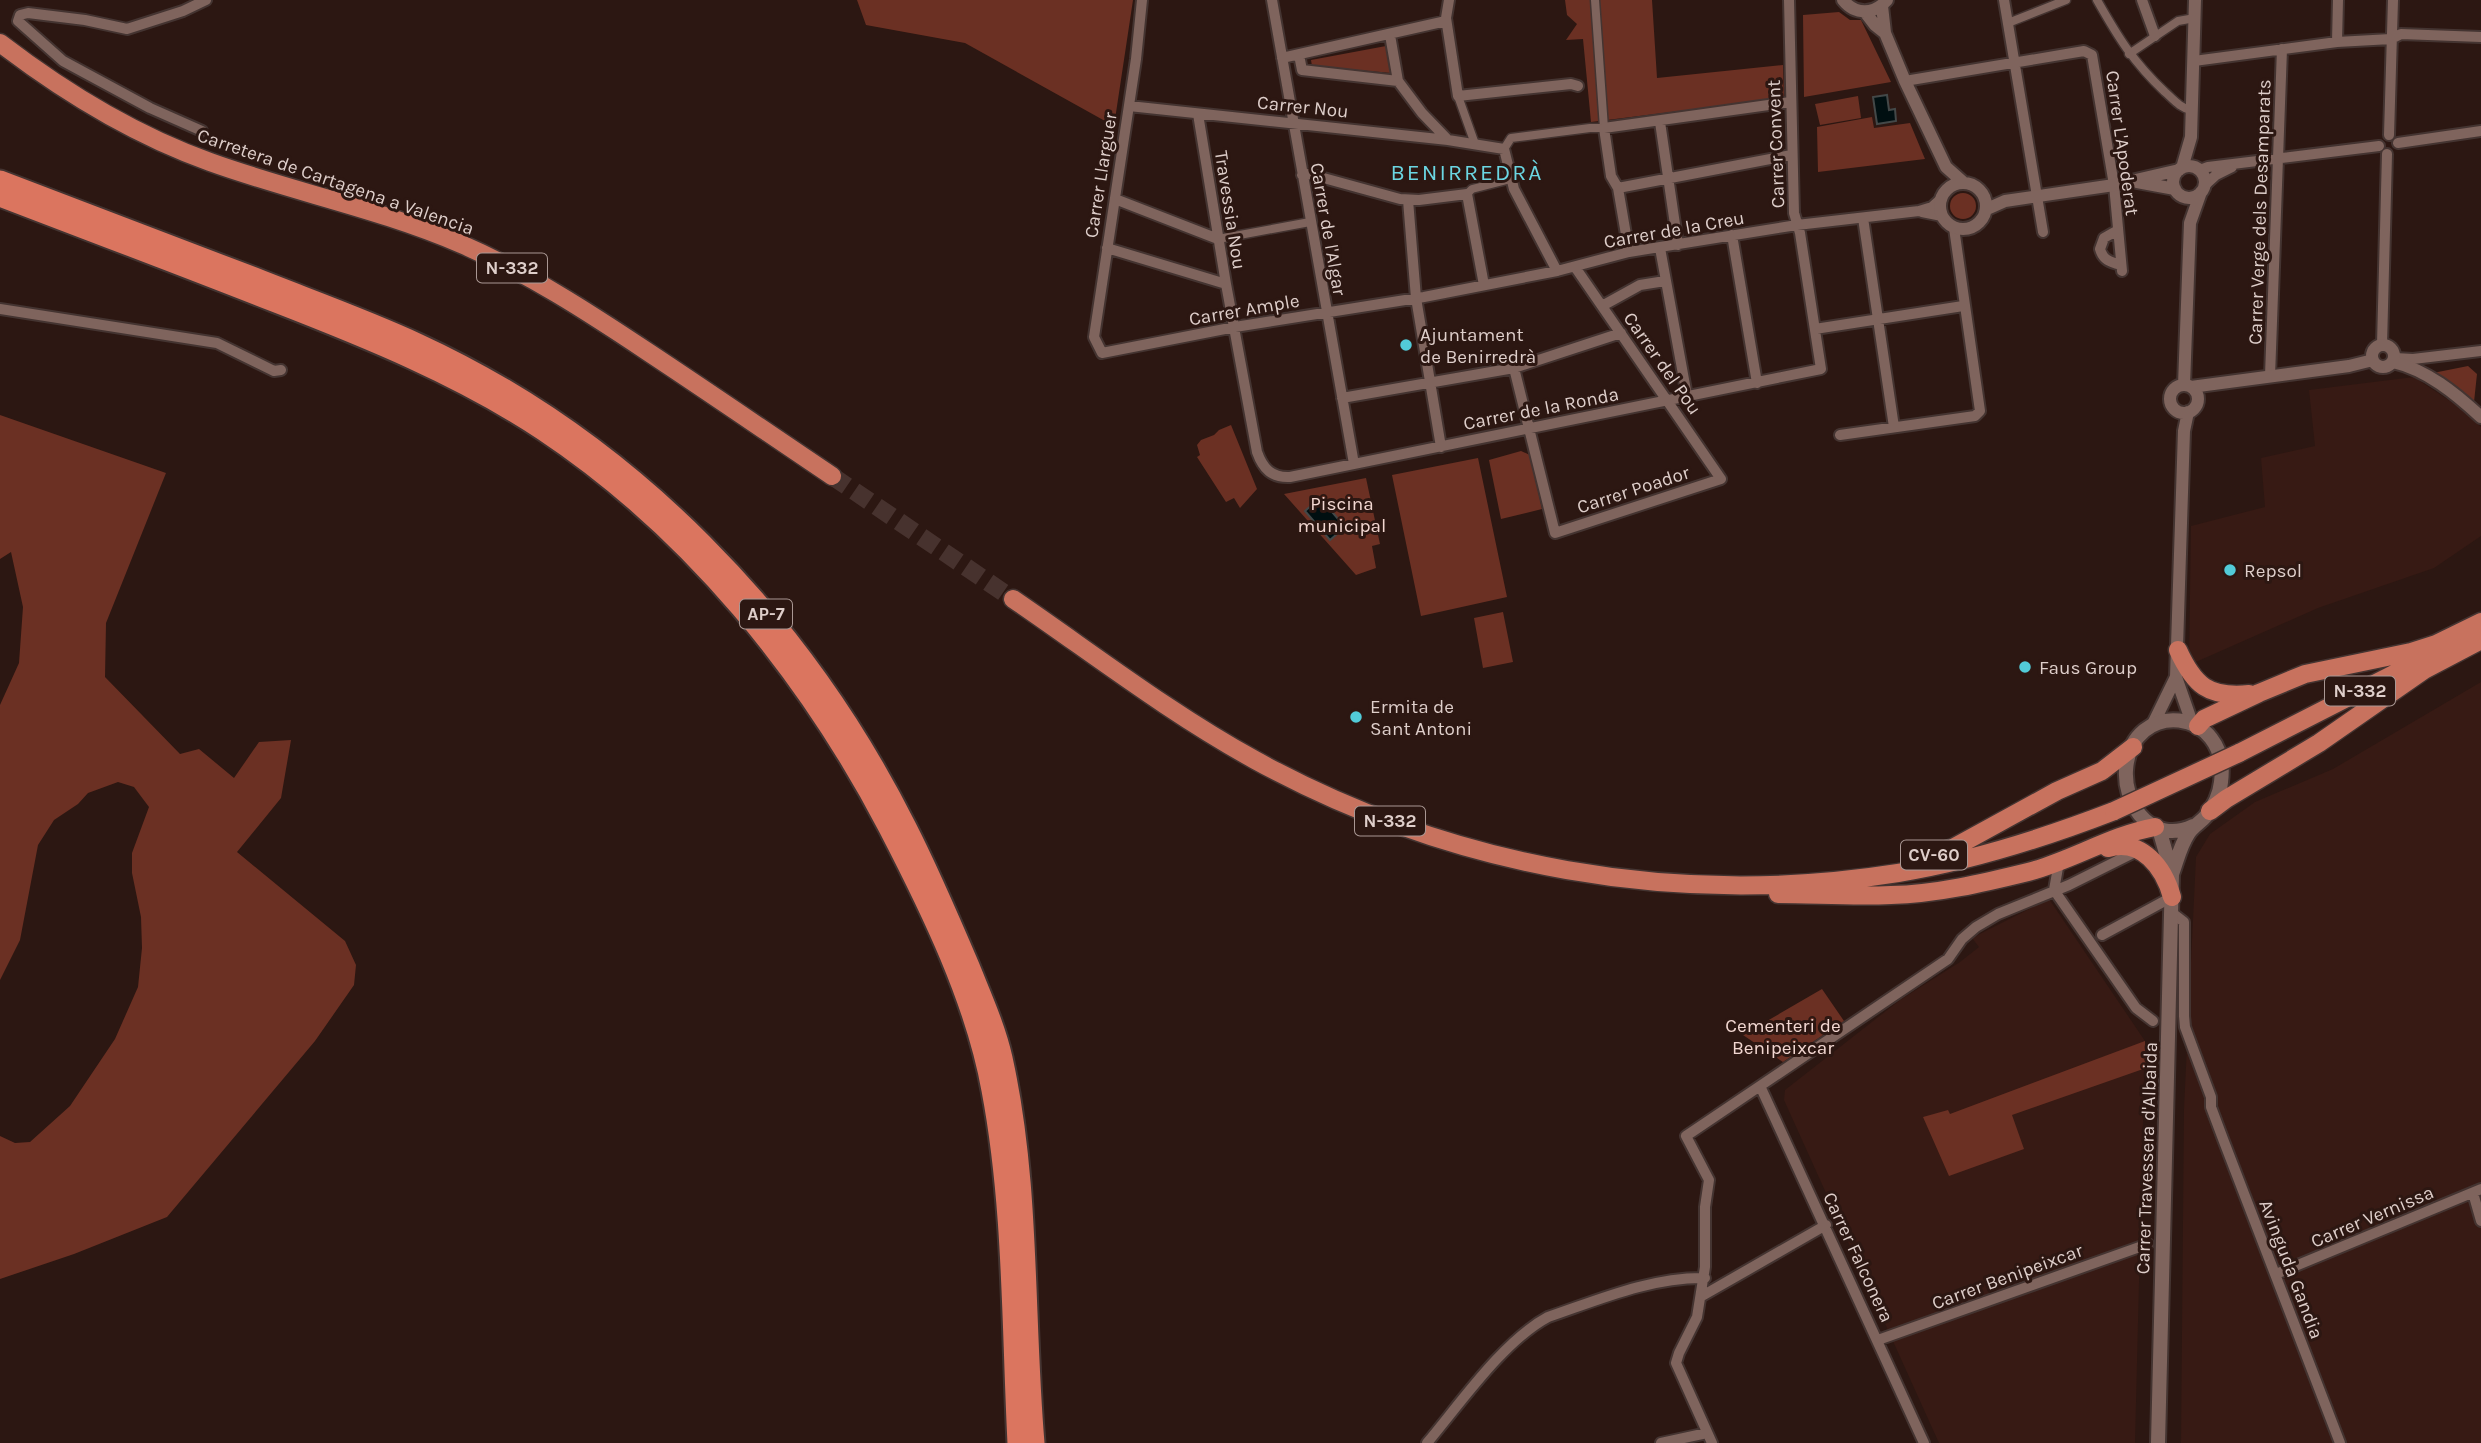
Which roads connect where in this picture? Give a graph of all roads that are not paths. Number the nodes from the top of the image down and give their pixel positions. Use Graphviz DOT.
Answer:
graph roads {
  1 [pos="206,0"];
  2 [pos="1143,0"];
  3 [pos="1272,0"];
  4 [pos="1449,0"];
  5 [pos="1594,0"];
  6 [pos="1789,0"];
  7 [pos="1843,0"];
  8 [pos="2004,0"];
  9 [pos="2066,0"];
  10 [pos="2096,0"];
  11 [pos="2142,0"];
  12 [pos="2195,0"];
  13 [pos="2338,0"];
  14 [pos="2393,0"];
  15 [pos="1884,3"];
  16 [pos="1865,12"];
  17 [pos="2195,18"];
  18 [pos="1446,21"];
  19 [pos="2008,23"];
  20 [pos="1885,33"];
  21 [pos="1390,35"];
  22 [pos="2155,36"];
  23 [pos="2481,37"];
  24 [pos="2391,39"];
  25 [pos="0,43"];
  26 [pos="2337,43"];
  27 [pos="2282,50"];
  28 [pos="0,52"];
  29 [pos="2129,54"];
  30 [pos="1299,55"];
  31 [pos="1282,58"];
  32 [pos="2194,61"];
  33 [pos="2015,64"];
  34 [pos="1398,81"];
  35 [pos="1905,81"];
  36 [pos="1578,86"];
  37 [pos="1458,96"];
  38 [pos="1790,102"];
  39 [pos="1129,106"];
  40 [pos="2191,110"];
  41 [pos="1198,114"];
  42 [pos="1292,122"];
  43 [pos="1660,122"];
  44 [pos="1604,128"];
  45 [pos="202,131"];
  46 [pos="2481,131"];
  47 [pos="2389,135"];
  48 [pos="1448,139"];
  49 [pos="2398,143"];
  50 [pos="1475,144"];
  51 [pos="2190,145"];
  52 [pos="1504,149"];
  53 [pos="2383,150"];
  54 [pos="1791,155"];
  55 [pos="2279,160"];
  56 [pos="2237,164"];
  57 [pos="1946,167"];
  58 [pos="2180,169"];
  59 [pos="2197,169"];
  60 [pos="1302,175"];
  61 [pos="1669,177"];
  62 [pos="1511,179"];
  63 [pos="0,180"];
  64 [pos="2134,181"];
  65 [pos="1964,183"];
  66 [pos="2114,185"];
  67 [pos="290,187"];
  68 [pos="1618,188"];
  69 [pos="2203,189"];
  70 [pos="1982,192"];
  71 [pos="2177,192"];
  72 [pos="1467,194"];
  73 [pos="1943,195"];
  74 [pos="2037,196"];
  75 [pos="0,197"];
  76 [pos="1115,200"];
  77 [pos="1408,200"];
  78 [pos="2005,201"];
  79 [pos="1987,209"];
  80 [pos="1919,211"];
  81 [pos="1942,216"];
  82 [pos="1863,218"];
  83 [pos="1310,222"];
  84 [pos="2190,223"];
  85 [pos="1797,225"];
  86 [pos="1959,229"];
  87 [pos="2118,230"];
  88 [pos="2043,232"];
  89 [pos="1732,235"];
  90 [pos="1219,239"];
  91 [pos="1678,245"];
  92 [pos="1107,248"];
  93 [pos="1660,248"];
  94 [pos="1629,252"];
  95 [pos="1575,267"];
  96 [pos="1557,271"];
  97 [pos="1665,281"];
  98 [pos="1226,284"];
  99 [pos="1484,285"];
  100 [pos="1416,298"];
  101 [pos="1602,306"];
  102 [pos="1963,306"];
  103 [pos="0,309"];
  104 [pos="1326,313"];
  105 [pos="1878,318"];
  106 [pos="1234,327"];
  107 [pos="1815,329"];
  108 [pos="1621,333"];
  109 [pos="2382,345"];
  110 [pos="2481,351"];
  111 [pos="1102,353"];
  112 [pos="2372,360"];
  113 [pos="2394,360"];
  114 [pos="1514,368"];
  115 [pos="1821,369"];
  116 [pos="281,370"];
  117 [pos="2270,376"];
  118 [pos="2215,382"];
  119 [pos="1429,383"];
  120 [pos="1758,383"];
  121 [pos="2188,386"];
  122 [pos="1687,396"];
  123 [pos="1342,398"];
  124 [pos="2198,399"];
  125 [pos="1667,401"];
  126 [pos="2182,412"];
  127 [pos="2481,417"];
  128 [pos="1894,427"];
  129 [pos="1530,429"];
  130 [pos="1840,435"];
  131 [pos="1441,447"];
  132 [pos="1354,464"];
  133 [pos="1269,473"];
  134 [pos="832,476"];
  135 [pos="1721,479"];
  136 [pos="1013,599"];
  137 [pos="2481,622"];
  138 [pos="2481,630"];
  139 [pos="2481,640"];
  140 [pos="2178,650"];
  141 [pos="2176,677"];
  142 [pos="2259,692"];
  143 [pos="2153,724"];
  144 [pos="2195,724"];
  145 [pos="2133,747"];
  146 [pos="2210,811"];
  147 [pos="2193,826"];
  148 [pos="2157,828"];
  149 [pos="2133,853"];
  150 [pos="2066,860"];
  151 [pos="2172,874"];
  152 [pos="1685,884"];
  153 [pos="1709,886"];
  154 [pos="2054,890"];
  155 [pos="2171,905"];
  156 [pos="2102,935"];
  157 [pos="2153,1021"];
  158 [pos="1760,1088"];
  159 [pos="2477,1191"];
  160 [pos="2481,1221"];
  161 [pos="1826,1225"];
  162 [pos="2148,1244"];
  163 [pos="2276,1274"];
  164 [pos="1704,1278"];
  165 [pos="1702,1296"];
  166 [pos="1878,1340"];
  167 [pos="1709,1438"];
  168 [pos="1017,1443"];
  169 [pos="1035,1443"];
  170 [pos="1427,1443"];
  171 [pos="1661,1443"];
  172 [pos="1924,1443"];
  173 [pos="2158,1443"];
  174 [pos="2340,1443"];
  1 -- 45 [label="street"];
  2 -- 39 [label="street, Carrer Llarguer"];
  3 -- 31 [label="street, Carrer de l'Algar"];
  4 -- 18 [label="street"];
  5 -- 44 [label="street"];
  6 -- 38 [label="street, Carrer Convent"];
  7 -- 16 [label="street"];
  8 -- 19 [label="street"];
  9 -- 19 [label="street"];
  10 -- 29 [label="street"];
  11 -- 22 [label="street"];
  12 -- 17 [label="street"];
  13 -- 26 [label="street"];
  14 -- 24 [label="street"];
  15 -- 16 [label="street"];
  15 -- 20 [label="street"];
  16 -- 20 [label="street"];
  17 -- 22 [label="street"];
  17 -- 32 [label="street"];
  18 -- 21 [label="street"];
  18 -- 37 [label="street"];
  19 -- 33 [label="street"];
  20 -- 35 [label="street"];
  21 -- 30 [label="street"];
  21 -- 34 [label="street"];
  22 -- 29 [label="street"];
  23 -- 24 [label="street"];
  24 -- 26 [label="street"];
  24 -- 47 [label="street"];
  25 -- 67 [label="highway, Carretera de Cartagena a Valencia / N-332"];
  26 -- 27 [label="street"];
  27 -- 32 [label="street"];
  27 -- 55 [label="street, Carrer Verge dels Desamparats"];
  28 -- 67 [label="highway"];
  29 -- 40 [label="street"];
  30 -- 31 [label="street"];
  30 -- 34 [label="street"];
  31 -- 42 [label="street, Carrer de l'Algar"];
  32 -- 40 [label="street"];
  33 -- 35 [label="street"];
  33 -- 66 [label="street, Carrer L'Apoderat"];
  33 -- 74 [label="street"];
  34 -- 48 [label="street"];
  35 -- 57 [label="street"];
  36 -- 37 [label="street"];
  37 -- 50 [label="street"];
  38 -- 43 [label="street"];
  38 -- 54 [label="street, Carrer Convent"];
  39 -- 41 [label="street, Carrer Nou"];
  39 -- 76 [label="street, Carrer Llarguer"];
  40 -- 51 [label="street"];
  41 -- 42 [label="street, Carrer Nou"];
  41 -- 90 [label="street, Travessia Nou"];
  42 -- 48 [label="street, Carrer Nou"];
  42 -- 60 [label="street, Carrer de l'Algar"];
  43 -- 44 [label="street"];
  43 -- 61 [label="street"];
  44 -- 52 [label="street"];
  44 -- 68 [label="street"];
  46 -- 49 [label="street"];
  47 -- 49 [label="street"];
  47 -- 53 [label="street"];
  48 -- 50 [label="street, Carrer Nou"];
  49 -- 53 [label="street"];
  50 -- 52 [label="street, Carrer Nou"];
  51 -- 58 [label="street"];
  51 -- 59 [label="street"];
  52 -- 62 [label="street"];
  53 -- 55 [label="street"];
  53 -- 109 [label="street"];
  54 -- 61 [label="street"];
  54 -- 85 [label="street, Carrer Convent"];
  55 -- 56 [label="street"];
  55 -- 117 [label="street, Carrer Verge dels Desamparats"];
  56 -- 59 [label="street"];
  56 -- 69 [label="street"];
  57 -- 65 [label="street"];
  57 -- 73 [label="street"];
  58 -- 59 [label="street"];
  58 -- 64 [label="street"];
  58 -- 71 [label="street"];
  59 -- 69 [label="street"];
  60 -- 77 [label="street"];
  60 -- 83 [label="street, Carrer de l'Algar"];
  61 -- 68 [label="street"];
  61 -- 91 [label="street"];
  62 -- 72 [label="street"];
  62 -- 96 [label="street"];
  63 -- 169 [label="highway, AP-7"];
  64 -- 66 [label="street"];
  64 -- 71 [label="street"];
  65 -- 70 [label="street"];
  65 -- 73 [label="street"];
  66 -- 74 [label="street"];
  66 -- 87 [label="street, Carrer L'Apoderat"];
  67 -- 134 [label="highway, Carretera de Cartagena a Valencia / N-332"];
  68 -- 94 [label="street"];
  69 -- 71 [label="street"];
  69 -- 84 [label="street"];
  70 -- 78 [label="street"];
  70 -- 79 [label="street"];
  71 -- 84 [label="street"];
  72 -- 77 [label="street"];
  72 -- 99 [label="street"];
  73 -- 80 [label="street"];
  73 -- 81 [label="street"];
  74 -- 78 [label="street"];
  74 -- 88 [label="street"];
  75 -- 168 [label="highway, AP-7"];
  76 -- 90 [label="street"];
  76 -- 92 [label="street, Carrer Llarguer"];
  77 -- 100 [label="street"];
  78 -- 79 [label="street"];
  79 -- 86 [label="street"];
  80 -- 81 [label="street"];
  80 -- 82 [label="street, Carrer de la Creu"];
  81 -- 86 [label="street"];
  82 -- 85 [label="street, Carrer de la Creu"];
  82 -- 105 [label="street"];
  83 -- 90 [label="street"];
  83 -- 104 [label="street, Carrer de l'Algar"];
  84 -- 121 [label="street"];
  85 -- 89 [label="street, Carrer de la Creu"];
  85 -- 107 [label="street, Carrer Convent"];
  86 -- 102 [label="street"];
  87 -- 87 [label="street, Carrer L'Apoderat"];
  89 -- 91 [label="street, Carrer de la Creu"];
  89 -- 120 [label="street"];
  90 -- 98 [label="street, Travessia Nou"];
  91 -- 93 [label="street, Carrer de la Creu"];
  92 -- 98 [label="street"];
  92 -- 111 [label="street, Carrer Llarguer"];
  93 -- 94 [label="street, Carrer de la Creu"];
  93 -- 97 [label="street"];
  94 -- 95 [label="street, Carrer de la Creu"];
  95 -- 96 [label="street, Carrer de la Creu"];
  95 -- 101 [label="street, Carrer del Pou"];
  96 -- 99 [label="street, Carrer Ample"];
  97 -- 101 [label="street"];
  97 -- 122 [label="street"];
  98 -- 106 [label="street, Travessia Nou"];
  99 -- 100 [label="street, Carrer Ample"];
  100 -- 104 [label="street, Carrer Ample"];
  100 -- 119 [label="street"];
  101 -- 108 [label="street, Carrer del Pou"];
  102 -- 105 [label="street"];
  102 -- 128 [label="street"];
  103 -- 116 [label="street"];
  104 -- 106 [label="street, Carrer Ample"];
  104 -- 123 [label="street, Carrer de l'Algar"];
  105 -- 107 [label="street"];
  105 -- 128 [label="street"];
  106 -- 111 [label="street, Carrer Ample"];
  106 -- 133 [label="street, Travessia Nou"];
  107 -- 115 [label="street, Carrer Convent"];
  108 -- 114 [label="street"];
  108 -- 125 [label="street, Carrer del Pou"];
  109 -- 112 [label="street"];
  109 -- 113 [label="street"];
  110 -- 113 [label="street"];
  112 -- 113 [label="street"];
  112 -- 117 [label="street"];
  113 -- 127 [label="street"];
  114 -- 119 [label="street"];
  114 -- 129 [label="street"];
  115 -- 120 [label="street, Carrer de la Ronda"];
  117 -- 118 [label="street"];
  118 -- 121 [label="street"];
  118 -- 124 [label="street"];
  119 -- 123 [label="street"];
  119 -- 131 [label="street"];
  120 -- 122 [label="street, Carrer de la Ronda"];
  121 -- 124 [label="street"];
  121 -- 126 [label="street"];
  122 -- 125 [label="street, Carrer de la Ronda"];
  123 -- 132 [label="street, Carrer de l'Algar"];
  124 -- 126 [label="street"];
  125 -- 129 [label="street, Carrer de la Ronda"];
  125 -- 135 [label="street, Carrer del Pou"];
  126 -- 140 [label="street"];
  128 -- 130 [label="street"];
  129 -- 131 [label="street, Carrer de la Ronda"];
  129 -- 135 [label="street, Carrer Poador"];
  131 -- 132 [label="street, Carrer de la Ronda"];
  132 -- 133 [label="street, Carrer de la Ronda"];
  136 -- 152 [label="highway, N-332"];
  137 -- 142 [label="highway"];
  138 -- 153 [label="highway, N-332, bridge"];
  139 -- 146 [label="highway"];
  140 -- 141 [label="street"];
  140 -- 142 [label="highway"];
  141 -- 143 [label="street"];
  141 -- 144 [label="street"];
  142 -- 144 [label="highway"];
  143 -- 144 [label="main road"];
  143 -- 145 [label="main road"];
  144 -- 146 [label="main road"];
  145 -- 148 [label="main road"];
  145 -- 153 [label="highway, CV-60"];
  146 -- 147 [label="main road"];
  147 -- 148 [label="main road"];
  147 -- 151 [label="main road, Carrer Travessera d'Albaida"];
  148 -- 150 [label="highway"];
  148 -- 151 [label="main road, Carrer Travessera d'Albaida"];
  149 -- 154 [label="street"];
  150 -- 152 [label="highway"];
  150 -- 154 [label="street"];
  150 -- 155 [label="highway"];
  151 -- 155 [label="main road, Carrer Travessera d'Albaida"];
  152 -- 153 [label="highway, N-332"];
  154 -- 157 [label="street"];
  154 -- 158 [label="street"];
  155 -- 156 [label="street"];
  155 -- 163 [label="street, Avinguda Gandia"];
  155 -- 173 [label="main road, Carrer Travessera d'Albaida"];
  158 -- 161 [label="street, Carrer Falconera"];
  158 -- 164 [label="street"];
  159 -- 160 [label="street"];
  159 -- 163 [label="street, Carrer Vernissa"];
  161 -- 165 [label="street"];
  161 -- 166 [label="street, Carrer Falconera"];
  162 -- 166 [label="street, Carrer Benipeixcar"];
  163 -- 174 [label="street, Avinguda Gandia"];
  164 -- 165 [label="street"];
  164 -- 170 [label="street"];
  165 -- 167 [label="street"];
  166 -- 172 [label="street, Carrer Falconera"];
  167 -- 171 [label="street"];
}
